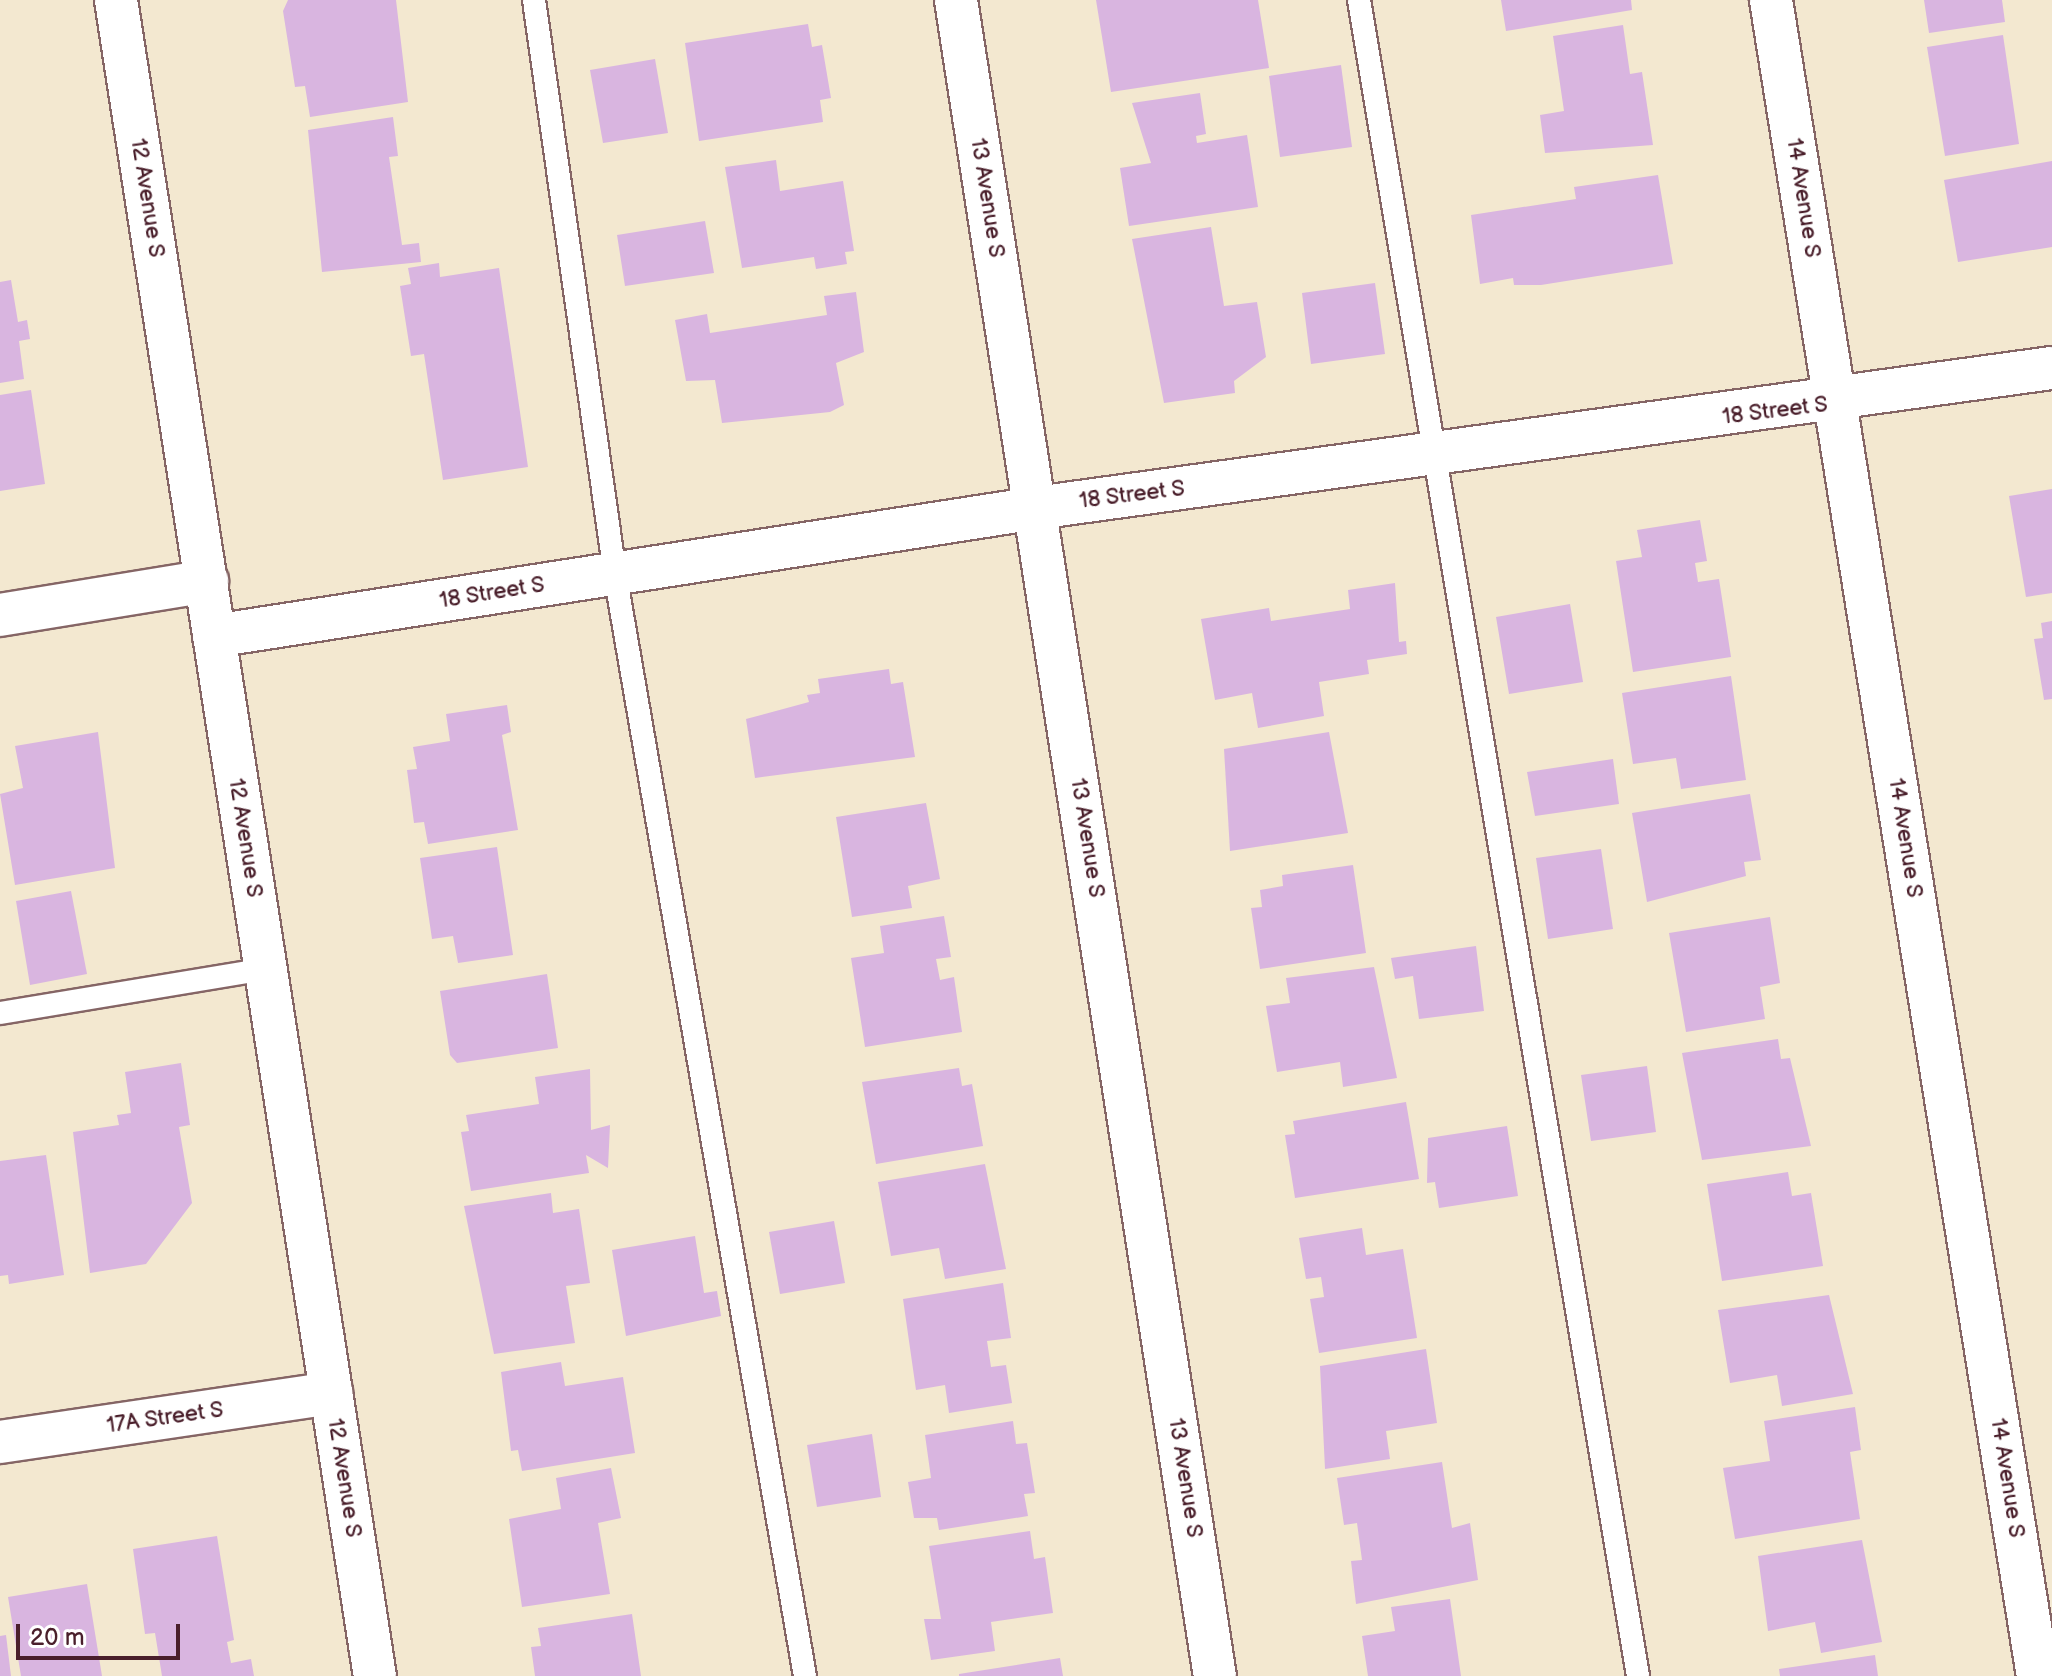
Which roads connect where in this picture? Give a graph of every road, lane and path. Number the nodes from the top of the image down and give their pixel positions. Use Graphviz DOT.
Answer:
graph roads {
  1 [pos="116,0"];
  2 [pos="534,0"];
  3 [pos="956,0"];
  4 [pos="1359,0"];
  5 [pos="1771,0"];
  6 [pos="2052,368"];
  7 [pos="1836,403"];
  8 [pos="1431,456"];
  9 [pos="1036,508"];
  10 [pos="615,574"];
  11 [pos="207,581"];
  12 [pos="0,615"];
  13 [pos="214,636"];
  14 [pos="265,969"];
  15 [pos="0,1013"];
  16 [pos="331,1393"];
  17 [pos="0,1442"];
  18 [pos="375,1676"];
  19 [pos="805,1676"];
  20 [pos="1215,1676"];
  21 [pos="1638,1676"];
  22 [pos="2038,1676"];
  1 -- 11 [label="street, 12 Avenue S"];
  2 -- 10 [label="lane"];
  3 -- 9 [label="street, 13 Avenue S"];
  4 -- 8 [label="lane"];
  5 -- 7 [label="street, 14 Avenue S"];
  6 -- 7 [label="street, 18 Street S"];
  7 -- 8 [label="street, 18 Street S"];
  7 -- 22 [label="street, 14 Avenue S"];
  8 -- 9 [label="street, 18 Street S"];
  8 -- 21 [label="lane"];
  9 -- 10 [label="street, 18 Street S"];
  9 -- 20 [label="street, 13 Avenue S"];
  10 -- 13 [label="street, 18 Street S"];
  10 -- 19 [label="lane"];
  11 -- 12 [label="street"];
  11 -- 13 [label="street, 12 Avenue S"];
  13 -- 14 [label="street, 12 Avenue S"];
  14 -- 15 [label="lane"];
  14 -- 16 [label="street, 12 Avenue S"];
  16 -- 17 [label="street, 17A Street S"];
  16 -- 18 [label="street, 12 Avenue S"];
}
